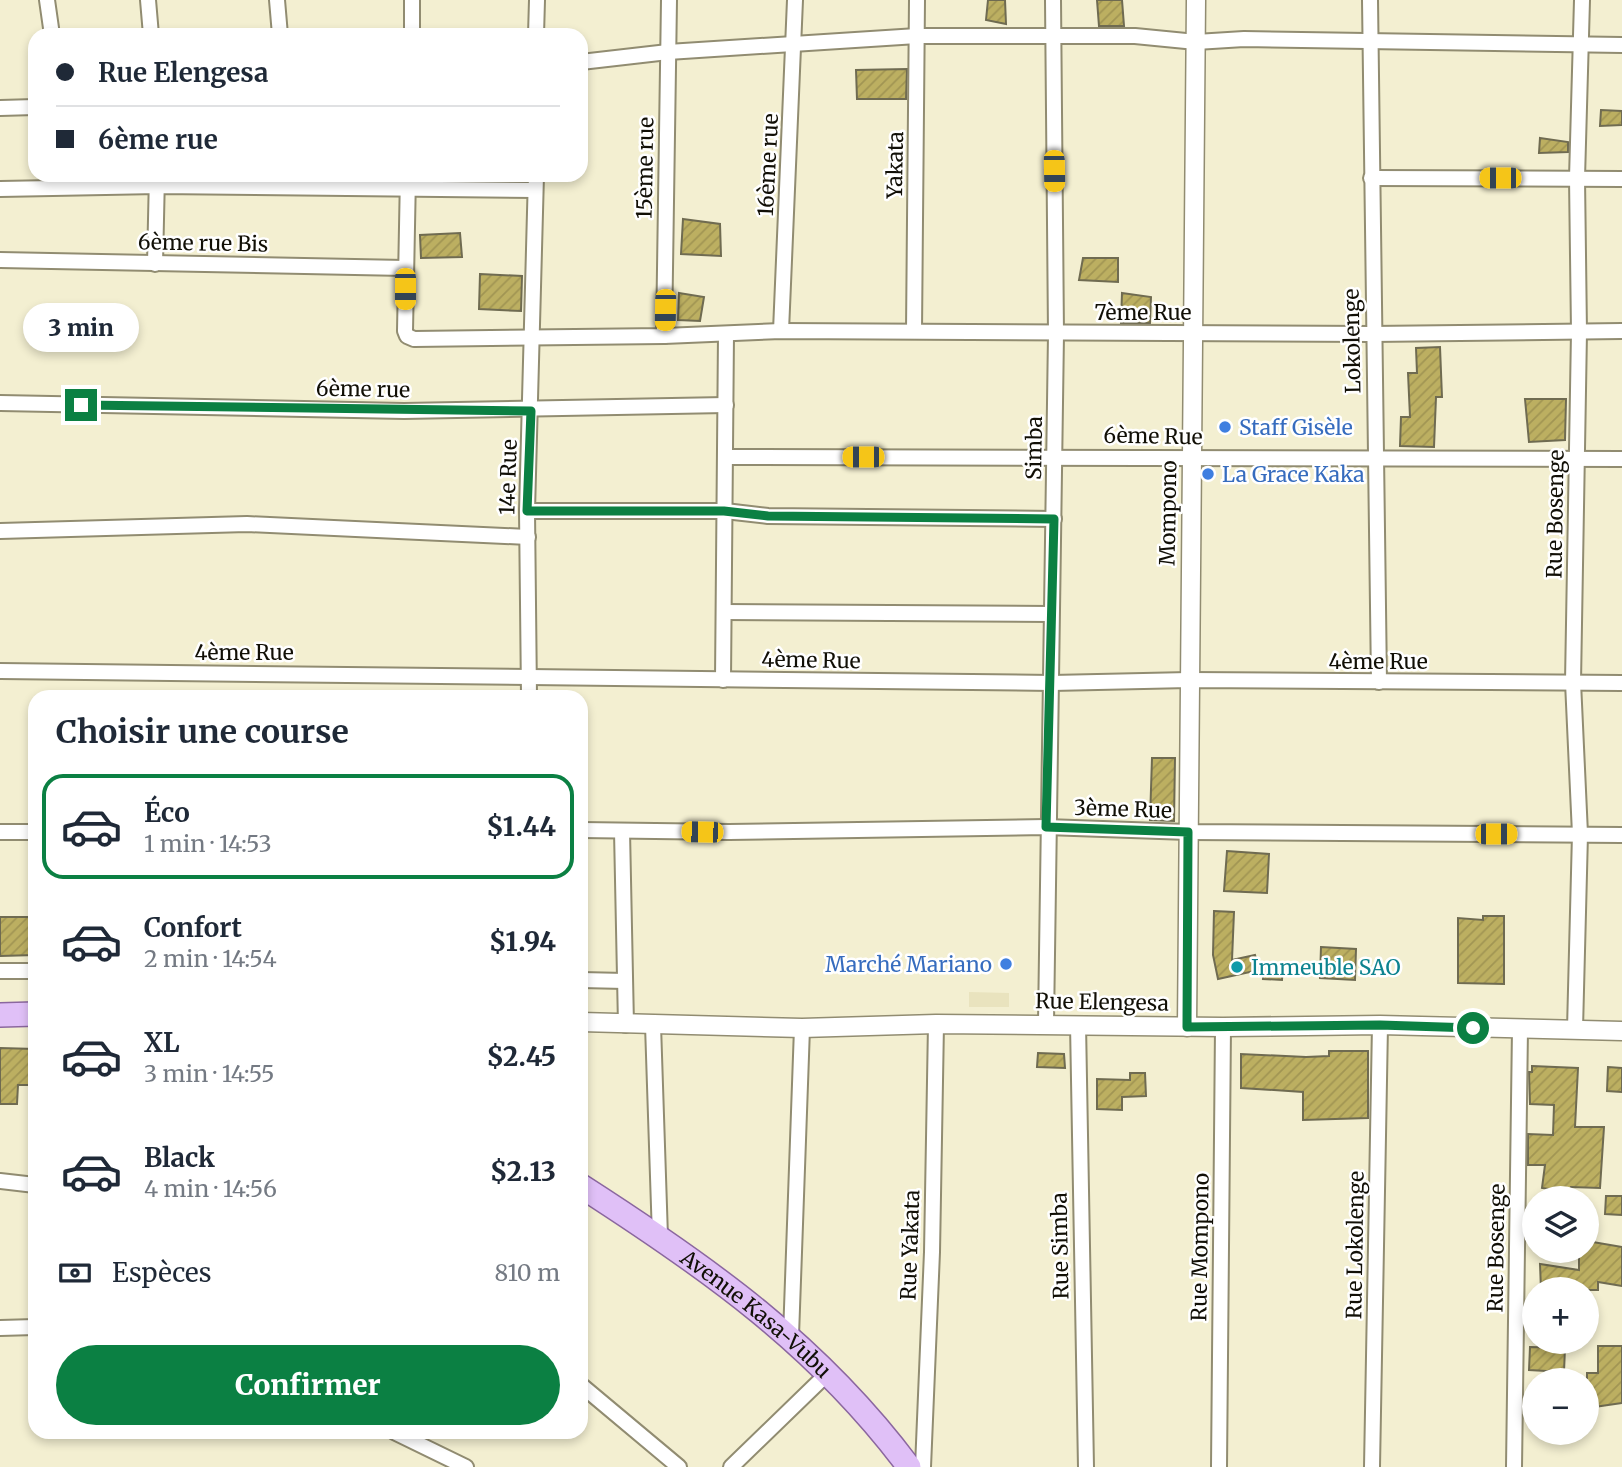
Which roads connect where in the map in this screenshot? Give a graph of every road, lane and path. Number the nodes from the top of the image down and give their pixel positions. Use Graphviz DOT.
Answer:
graph roads {
  1 [pos="47,0"];
  2 [pos="148,0"];
  3 [pos="277,0"];
  4 [pos="412,0"];
  5 [pos="537,0"];
  6 [pos="669,0"];
  7 [pos="795,0"];
  8 [pos="917,0"];
  9 [pos="1053,0"];
  10 [pos="1196,0"];
  11 [pos="1370,0"];
  12 [pos="1581,0"];
  13 [pos="51,28"];
  14 [pos="150,28"];
  15 [pos="279,28"];
  16 [pos="412,28"];
  17 [pos="536,28"];
  18 [pos="917,36"];
  19 [pos="1051,36"];
  20 [pos="1196,42"];
  21 [pos="1369,43"];
  22 [pos="794,44"];
  23 [pos="1622,45"];
  24 [pos="1581,46"];
  25 [pos="667,52"];
  26 [pos="588,61"];
  27 [pos="28,107"];
  28 [pos="0,108"];
  29 [pos="1371,178"];
  30 [pos="1577,178"];
  31 [pos="1622,179"];
  32 [pos="118,182"];
  33 [pos="157,182"];
  34 [pos="408,182"];
  35 [pos="536,182"];
  36 [pos="0,188"];
  37 [pos="536,190"];
  38 [pos="0,260"];
  39 [pos="155,264"];
  40 [pos="405,268"];
  41 [pos="781,331"];
  42 [pos="914,331"];
  43 [pos="1622,331"];
  44 [pos="1579,332"];
  45 [pos="1193,333"];
  46 [pos="726,334"];
  47 [pos="1056,334"];
  48 [pos="1372,334"];
  49 [pos="664,336"];
  50 [pos="532,338"];
  51 [pos="0,403"];
  52 [pos="726,405"];
  53 [pos="531,411"];
  54 [pos="1055,456"];
  55 [pos="726,457"];
  56 [pos="1192,458"];
  57 [pos="1577,459"];
  58 [pos="1622,459"];
  59 [pos="1374,461"];
  60 [pos="527,511"];
  61 [pos="724,511"];
  62 [pos="1054,519"];
  63 [pos="0,531"];
  64 [pos="528,537"];
  65 [pos="724,612"];
  66 [pos="1051,614"];
  67 [pos="0,671"];
  68 [pos="529,675"];
  69 [pos="723,680"];
  70 [pos="1189,680"];
  71 [pos="1379,682"];
  72 [pos="1573,682"];
  73 [pos="1622,682"];
  74 [pos="1052,683"];
  75 [pos="529,690"];
  76 [pos="1046,827"];
  77 [pos="588,830"];
  78 [pos="622,831"];
  79 [pos="0,832"];
  80 [pos="28,832"];
  81 [pos="1188,832"];
  82 [pos="1580,834"];
  83 [pos="1622,835"];
  84 [pos="0,971"];
  85 [pos="28,971"];
  86 [pos="588,980"];
  87 [pos="625,981"];
  88 [pos="28,1014"];
  89 [pos="0,1015"];
  90 [pos="588,1023"];
  91 [pos="1045,1023"];
  92 [pos="936,1024"];
  93 [pos="1078,1024"];
  94 [pos="626,1025"];
  95 [pos="653,1025"];
  96 [pos="1380,1025"];
  97 [pos="1187,1027"];
  98 [pos="1223,1027"];
  99 [pos="802,1028"];
  100 [pos="1520,1029"];
  101 [pos="1576,1029"];
  102 [pos="1622,1031"];
  103 [pos="0,1181"];
  104 [pos="28,1184"];
  105 [pos="588,1191"];
  106 [pos="660,1237"];
  107 [pos="28,1327"];
  108 [pos="0,1328"];
  109 [pos="791,1336"];
  110 [pos="829,1372"];
  111 [pos="588,1391"];
  112 [pos="408,1439"];
  113 [pos="466,1467"];
  114 [pos="679,1467"];
  115 [pos="731,1467"];
  116 [pos="909,1467"];
  117 [pos="923,1467"];
  118 [pos="1086,1467"];
  119 [pos="1219,1467"];
  120 [pos="1372,1467"];
  121 [pos="1514,1467"];
  1 -- 13 [label="street"];
  2 -- 14 [label="street"];
  3 -- 15 [label="street"];
  4 -- 16 [label="street"];
  5 -- 17 [label="street"];
  6 -- 25 [label="street, 15ème rue"];
  7 -- 22 [label="street, 16ème rue"];
  8 -- 18 [label="street, Yakata"];
  9 -- 19 [label="street, Simba"];
  10 -- 20 [label="street, Mompono"];
  11 -- 21 [label="street, Lokolenge"];
  12 -- 24 [label="street, Rue Bosenge"];
  18 -- 19 [label="street"];
  18 -- 22 [label="street"];
  18 -- 42 [label="street, Yakata"];
  19 -- 20 [label="street"];
  19 -- 47 [label="street, Simba"];
  20 -- 21 [label="street"];
  20 -- 45 [label="street, Mompono"];
  21 -- 24 [label="street"];
  21 -- 29 [label="street, Lokolenge"];
  22 -- 25 [label="street"];
  22 -- 41 [label="street, 16ème rue"];
  23 -- 24 [label="street"];
  24 -- 30 [label="street, Rue Bosenge"];
  25 -- 26 [label="street"];
  25 -- 49 [label="street, 15ème rue"];
  27 -- 28 [label="street"];
  29 -- 30 [label="street"];
  29 -- 48 [label="street, Lokolenge"];
  30 -- 31 [label="street"];
  30 -- 44 [label="street, Rue Bosenge"];
  32 -- 36 [label="street"];
  33 -- 39 [label="street"];
  34 -- 37 [label="street"];
  34 -- 40 [label="street"];
  35 -- 37 [label="street, 14e Rue"];
  37 -- 50 [label="street, 14e Rue"];
  38 -- 39 [label="street, 6ème rue Bis"];
  39 -- 40 [label="street, 6ème rue Bis"];
  40 -- 50 [label="street, 7ème Rue"];
  41 -- 42 [label="street, 7ème Rue"];
  41 -- 46 [label="street, 7ème Rue"];
  42 -- 47 [label="street, 7ème Rue"];
  43 -- 44 [label="street, 7ème Rue"];
  44 -- 48 [label="street, 7ème Rue"];
  44 -- 57 [label="street, Rue Bosenge"];
  45 -- 47 [label="street, 7ème Rue"];
  45 -- 48 [label="street, 7ème Rue"];
  45 -- 56 [label="street, Mompono"];
  46 -- 49 [label="street, 7ème Rue"];
  46 -- 52 [label="street"];
  47 -- 54 [label="street, Simba"];
  48 -- 59 [label="street, Lokolenge"];
  49 -- 50 [label="street, 7ème Rue"];
  50 -- 53 [label="street, 14e Rue"];
  51 -- 53 [label="street, 6ème rue"];
  52 -- 53 [label="street, 6ème rue"];
  52 -- 55 [label="street"];
  53 -- 60 [label="street, 14e Rue"];
  54 -- 55 [label="street, 6ème Rue"];
  54 -- 56 [label="street, 6ème Rue"];
  54 -- 62 [label="street, Simba"];
  55 -- 61 [label="street"];
  56 -- 59 [label="street, 6ème Rue"];
  56 -- 70 [label="street, Mompono"];
  57 -- 58 [label="street, 6ème Rue"];
  57 -- 59 [label="street, 6ème Rue"];
  57 -- 72 [label="street, Rue Bosenge"];
  59 -- 71 [label="street, Lokolenge"];
  60 -- 61 [label="street"];
  60 -- 64 [label="street, 14e Rue"];
  61 -- 62 [label="street"];
  61 -- 65 [label="street"];
  62 -- 66 [label="street, Simba"];
  63 -- 64 [label="street"];
  64 -- 68 [label="street, 14e Rue"];
  65 -- 66 [label="street"];
  65 -- 69 [label="street"];
  66 -- 74 [label="street, Simba"];
  67 -- 68 [label="street, 4ème Rue"];
  68 -- 69 [label="street, 4ème Rue"];
  68 -- 75 [label="street, 14e Rue"];
  69 -- 74 [label="street, 4ème Rue"];
  70 -- 71 [label="street, 4ème Rue"];
  70 -- 74 [label="street, 4ème Rue"];
  70 -- 81 [label="street, Mompono"];
  71 -- 72 [label="street, 4ème Rue"];
  72 -- 73 [label="street, 4ème Rue"];
  72 -- 82 [label="street, Rue Bosenge"];
  74 -- 76 [label="street, Simba"];
  76 -- 78 [label="street, 3ème Rue"];
  76 -- 81 [label="street, 3ème Rue"];
  76 -- 91 [label="street, Simba"];
  77 -- 78 [label="street, 3ème Rue"];
  78 -- 87 [label="street"];
  79 -- 80 [label="street"];
  81 -- 82 [label="street, 3ème Rue"];
  81 -- 97 [label="street, Mompono"];
  82 -- 83 [label="street, 3ème Rue"];
  82 -- 101 [label="street, Rue Bosenge"];
  84 -- 85 [label="street"];
  86 -- 87 [label="street"];
  87 -- 94 [label="street"];
  88 -- 89 [label="main road"];
  90 -- 94 [label="street, Rue Elengesa"];
  91 -- 92 [label="street, Rue Elengesa"];
  91 -- 93 [label="street, Rue Elengesa"];
  92 -- 99 [label="street, Rue Elengesa"];
  92 -- 117 [label="street, Rue Yakata"];
  93 -- 97 [label="street, Rue Elengesa"];
  93 -- 118 [label="street, Rue Simba"];
  94 -- 95 [label="street, Rue Elengesa"];
  95 -- 99 [label="street, Rue Elengesa"];
  95 -- 106 [label="street"];
  96 -- 98 [label="street, Rue Elengesa"];
  96 -- 100 [label="street, Rue Elengesa"];
  96 -- 120 [label="street, Rue Lokolenge"];
  97 -- 98 [label="street, Rue Elengesa"];
  98 -- 119 [label="street, Rue Mompono"];
  99 -- 109 [label="street"];
  100 -- 101 [label="street, Rue Elengesa"];
  100 -- 121 [label="street, Rue Bosenge"];
  101 -- 102 [label="street, Rue Elengesa"];
  103 -- 104 [label="street"];
  105 -- 106 [label="main road, Avenue Kasa-Vubu"];
  106 -- 109 [label="main road, Avenue Kasa-Vubu"];
  107 -- 108 [label="street"];
  109 -- 110 [label="main road, Avenue Kasa-Vubu"];
  110 -- 115 [label="street"];
  110 -- 116 [label="main road, Avenue Kasa-Vubu"];
  111 -- 114 [label="street"];
  112 -- 113 [label="street"];
}
